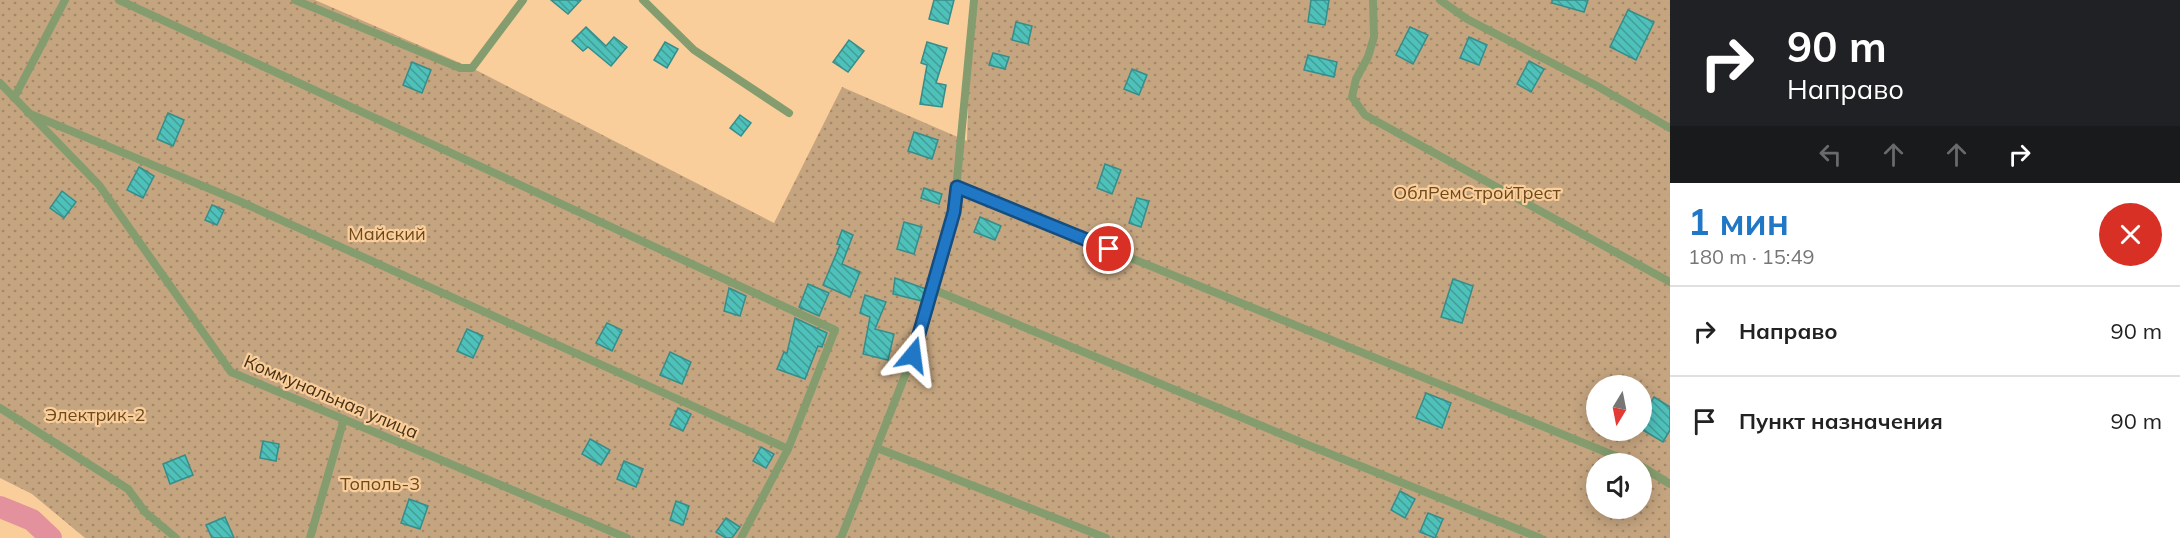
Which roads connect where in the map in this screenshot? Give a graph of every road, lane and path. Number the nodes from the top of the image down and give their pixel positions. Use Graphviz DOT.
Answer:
graph roads {
  1 [pos="65,0"];
  2 [pos="119,0"];
  3 [pos="295,0"];
  4 [pos="523,0"];
  5 [pos="643,0"];
  6 [pos="974,0"];
  7 [pos="1373,0"];
  8 [pos="1440,0"];
  9 [pos="0,83"];
  10 [pos="14,98"];
  11 [pos="28,112"];
  12 [pos="789,113"];
  13 [pos="1670,128"];
  14 [pos="957,187"];
  15 [pos="1670,282"];
  16 [pos="932,288"];
  17 [pos="0,408"];
  18 [pos="344,419"];
  19 [pos="877,448"];
  20 [pos="788,449"];
  21 [pos="1608,453"];
  22 [pos="1652,473"];
  23 [pos="1670,484"];
  24 [pos="176,538"];
  25 [pos="310,538"];
  26 [pos="627,538"];
  27 [pos="741,538"];
  28 [pos="842,538"];
  29 [pos="1106,538"];
  30 [pos="1540,538"];
  1 -- 10 [label="lane"];
  2 -- 20 [label="lane"];
  3 -- 4 [label="lane"];
  5 -- 12 [label="lane"];
  6 -- 14 [label="lane"];
  7 -- 15 [label="lane"];
  8 -- 13 [label="lane"];
  9 -- 10 [label="lane, Коммунальная улица"];
  10 -- 11 [label="lane, Коммунальная улица"];
  11 -- 18 [label="lane, Коммунальная улица"];
  11 -- 20 [label="lane"];
  14 -- 16 [label="lane"];
  14 -- 21 [label="lane"];
  16 -- 19 [label="lane"];
  16 -- 30 [label="lane"];
  17 -- 24 [label="lane"];
  18 -- 25 [label="lane"];
  18 -- 26 [label="lane, Коммунальная улица"];
  19 -- 28 [label="lane"];
  19 -- 29 [label="lane"];
  20 -- 27 [label="lane"];
  22 -- 23 [label="lane"];
}
